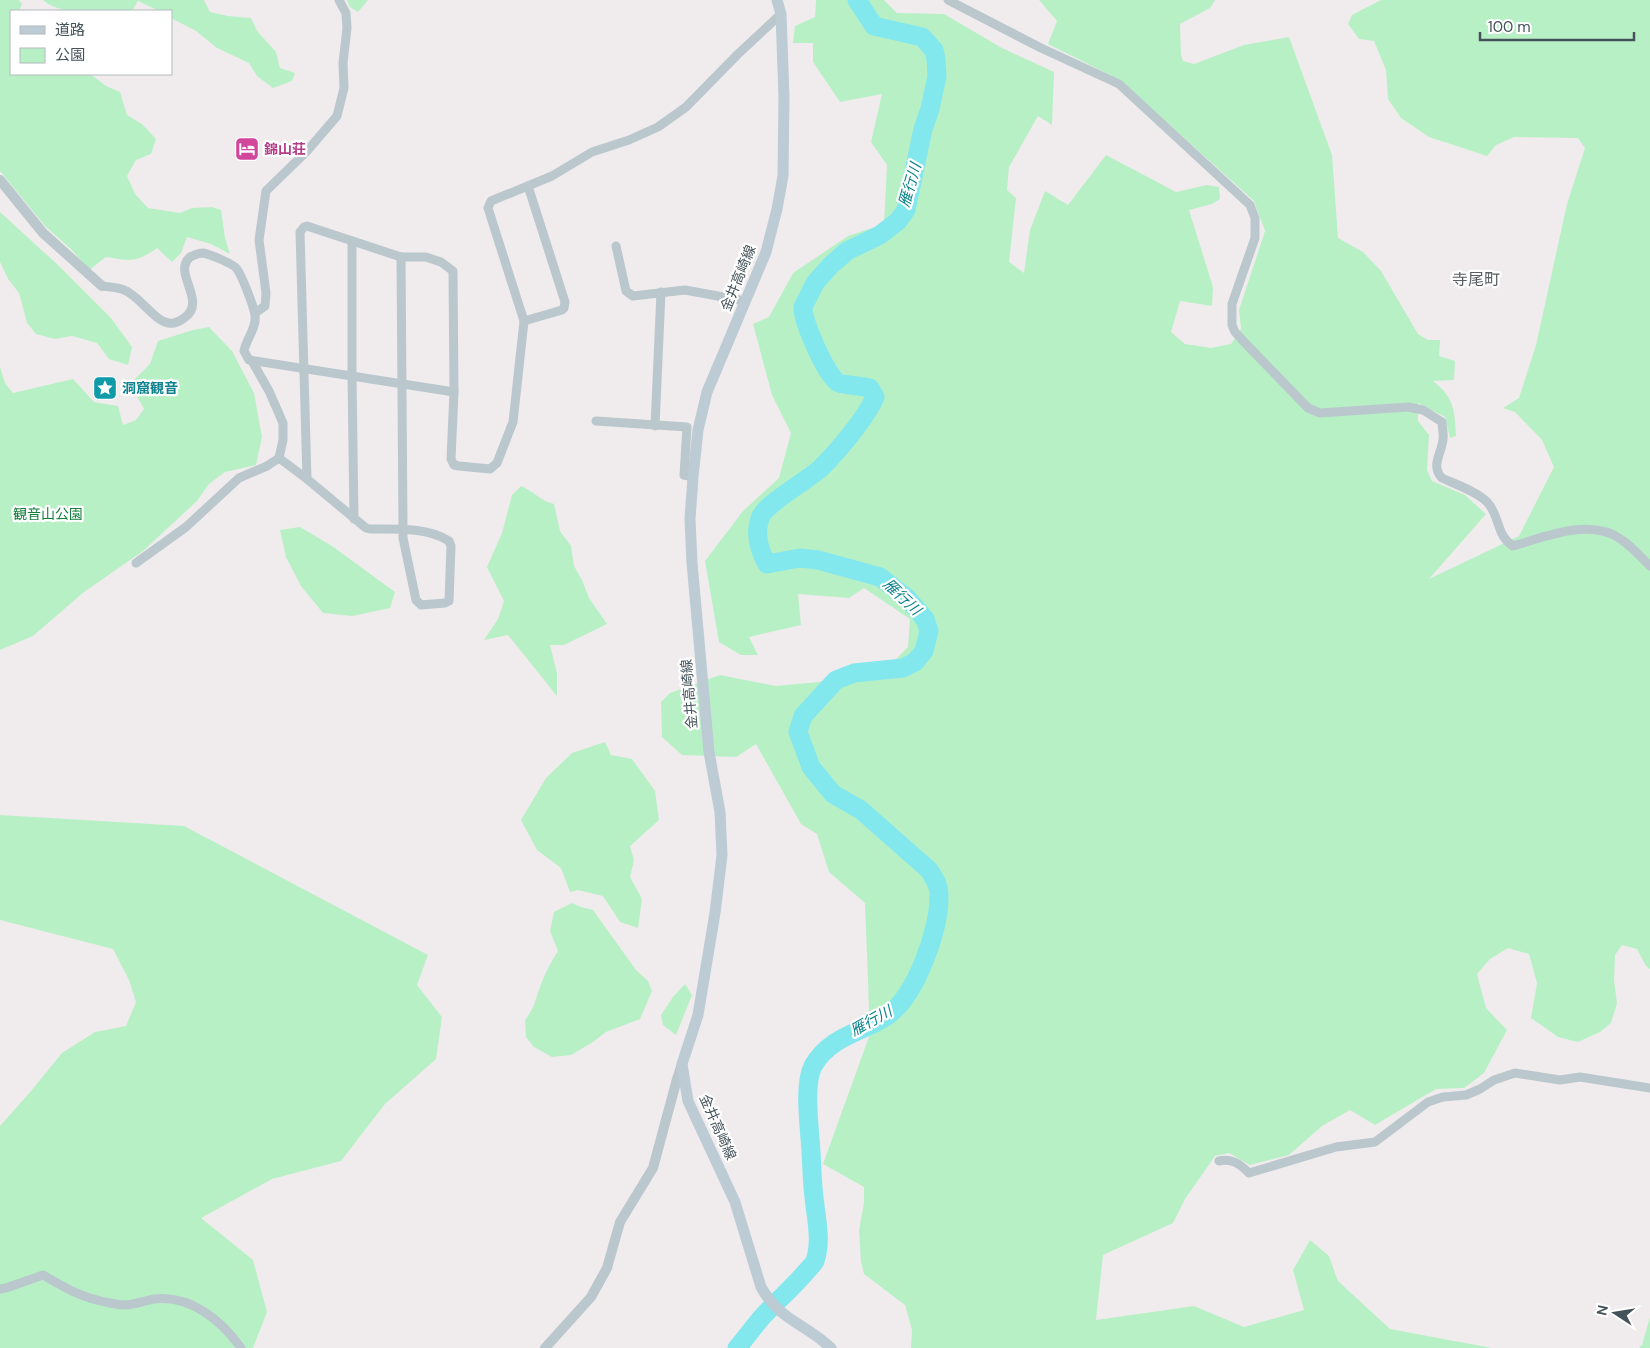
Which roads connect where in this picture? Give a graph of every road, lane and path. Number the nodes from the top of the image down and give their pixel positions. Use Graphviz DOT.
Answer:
graph roads {
  1 [pos="339,0"];
  2 [pos="777,0"];
  3 [pos="948,0"];
  4 [pos="781,14"];
  5 [pos="0,180"];
  6 [pos="528,186"];
  7 [pos="352,241"];
  8 [pos="616,246"];
  9 [pos="400,257"];
  10 [pos="102,286"];
  11 [pos="661,292"];
  12 [pos="745,301"];
  13 [pos="255,313"];
  14 [pos="524,321"];
  15 [pos="252,361"];
  16 [pos="303,368"];
  17 [pos="352,376"];
  18 [pos="402,384"];
  19 [pos="454,392"];
  20 [pos="596,421"];
  21 [pos="655,426"];
  22 [pos="278,458"];
  23 [pos="694,477"];
  24 [pos="307,479"];
  25 [pos="354,519"];
  26 [pos="404,529"];
  27 [pos="136,563"];
  28 [pos="1650,566"];
  29 [pos="682,1064"];
  30 [pos="1650,1088"];
  31 [pos="1219,1160"];
  32 [pos="0,1289"];
  33 [pos="241,1348"];
  34 [pos="545,1348"];
  35 [pos="830,1348"];
  1 -- 13 [label="street"];
  2 -- 4 [label="main road, 金井高崎線"];
  3 -- 28 [label="street"];
  4 -- 6 [label="street"];
  4 -- 12 [label="main road, 金井高崎線"];
  5 -- 10 [label="street"];
  6 -- 14 [label="street"];
  6 -- 14 [label="street"];
  7 -- 9 [label="street"];
  7 -- 16 [label="street"];
  7 -- 17 [label="street"];
  8 -- 11 [label="street"];
  9 -- 18 [label="street"];
  9 -- 19 [label="street"];
  10 -- 13 [label="street"];
  11 -- 12 [label="street"];
  11 -- 21 [label="street"];
  12 -- 23 [label="main road, 金井高崎線"];
  13 -- 15 [label="street"];
  14 -- 19 [label="street"];
  15 -- 16 [label="street"];
  15 -- 22 [label="street"];
  16 -- 17 [label="street"];
  16 -- 24 [label="street"];
  17 -- 18 [label="street"];
  17 -- 25 [label="street"];
  18 -- 19 [label="street"];
  18 -- 26 [label="street"];
  20 -- 21 [label="street"];
  21 -- 23 [label="street"];
  22 -- 24 [label="street"];
  22 -- 27 [label="street"];
  23 -- 29 [label="main road, 金井高崎線"];
  24 -- 25 [label="street"];
  25 -- 26 [label="street"];
  26 -- 26 [label="street"];
  29 -- 34 [label="street"];
  29 -- 35 [label="main road, 金井高崎線"];
  30 -- 31 [label="street"];
  32 -- 33 [label="street"];
}
